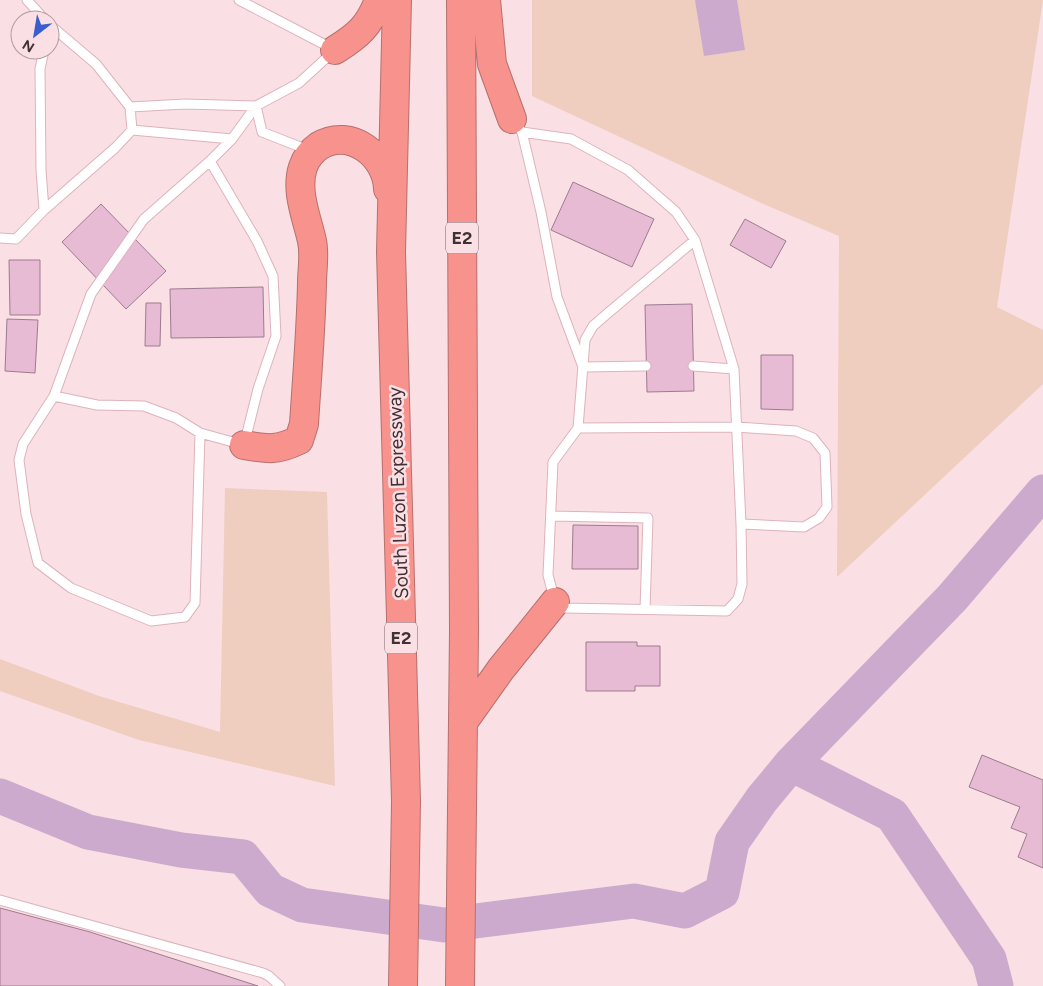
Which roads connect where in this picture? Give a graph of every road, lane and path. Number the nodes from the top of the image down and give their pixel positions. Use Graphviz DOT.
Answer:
graph roads {
  1 [pos="26,0"];
  2 [pos="239,0"];
  3 [pos="379,0"];
  4 [pos="397,0"];
  5 [pos="461,0"];
  6 [pos="486,0"];
  7 [pos="36,10"];
  8 [pos="60,33"];
  9 [pos="335,50"];
  10 [pos="42,60"];
  11 [pos="256,106"];
  12 [pos="130,108"];
  13 [pos="517,126"];
  14 [pos="132,130"];
  15 [pos="232,139"];
  16 [pos="312,151"];
  17 [pos="210,161"];
  18 [pos="44,210"];
  19 [pos="0,238"];
  20 [pos="695,240"];
  21 [pos="391,252"];
  22 [pos="646,366"];
  23 [pos="693,366"];
  24 [pos="583,367"];
  25 [pos="734,369"];
  26 [pos="54,396"];
  27 [pos="736,427"];
  28 [pos="578,428"];
  29 [pos="200,433"];
  30 [pos="244,445"];
  31 [pos="551,516"];
  32 [pos="741,524"];
  33 [pos="556,602"];
  34 [pos="645,610"];
  35 [pos="464,721"];
  36 [pos="0,900"];
  37 [pos="280,986"];
  38 [pos="403,986"];
  39 [pos="460,986"];
  1 -- 7 [label="lane"];
  2 -- 9 [label="lane"];
  3 -- 9 [label="highway"];
  4 -- 21 [label="highway, South Luzon Expressway / E2"];
  5 -- 35 [label="highway, E2"];
  6 -- 13 [label="highway"];
  8 -- 12 [label="lane"];
  9 -- 11 [label="lane"];
  10 -- 18 [label="lane"];
  11 -- 12 [label="lane"];
  11 -- 15 [label="lane"];
  11 -- 16 [label="lane"];
  12 -- 14 [label="lane"];
  13 -- 20 [label="lane"];
  13 -- 24 [label="lane"];
  14 -- 15 [label="lane"];
  14 -- 18 [label="lane"];
  15 -- 17 [label="lane"];
  16 -- 21 [label="highway"];
  16 -- 30 [label="highway"];
  17 -- 26 [label="lane"];
  17 -- 30 [label="lane"];
  18 -- 19 [label="lane"];
  20 -- 24 [label="lane"];
  20 -- 25 [label="lane"];
  21 -- 38 [label="highway, South Luzon Expressway / E2"];
  22 -- 24 [label="lane"];
  23 -- 25 [label="lane"];
  24 -- 28 [label="lane"];
  25 -- 27 [label="lane"];
  26 -- 29 [label="lane"];
  26 -- 29 [label="lane"];
  27 -- 28 [label="lane"];
  27 -- 32 [label="lane"];
  27 -- 32 [label="lane"];
  28 -- 31 [label="lane"];
  29 -- 30 [label="lane"];
  31 -- 33 [label="lane"];
  31 -- 34 [label="lane"];
  32 -- 34 [label="lane"];
  33 -- 34 [label="lane"];
  33 -- 35 [label="highway"];
  35 -- 39 [label="highway, E2"];
  36 -- 37 [label="lane"];
}
